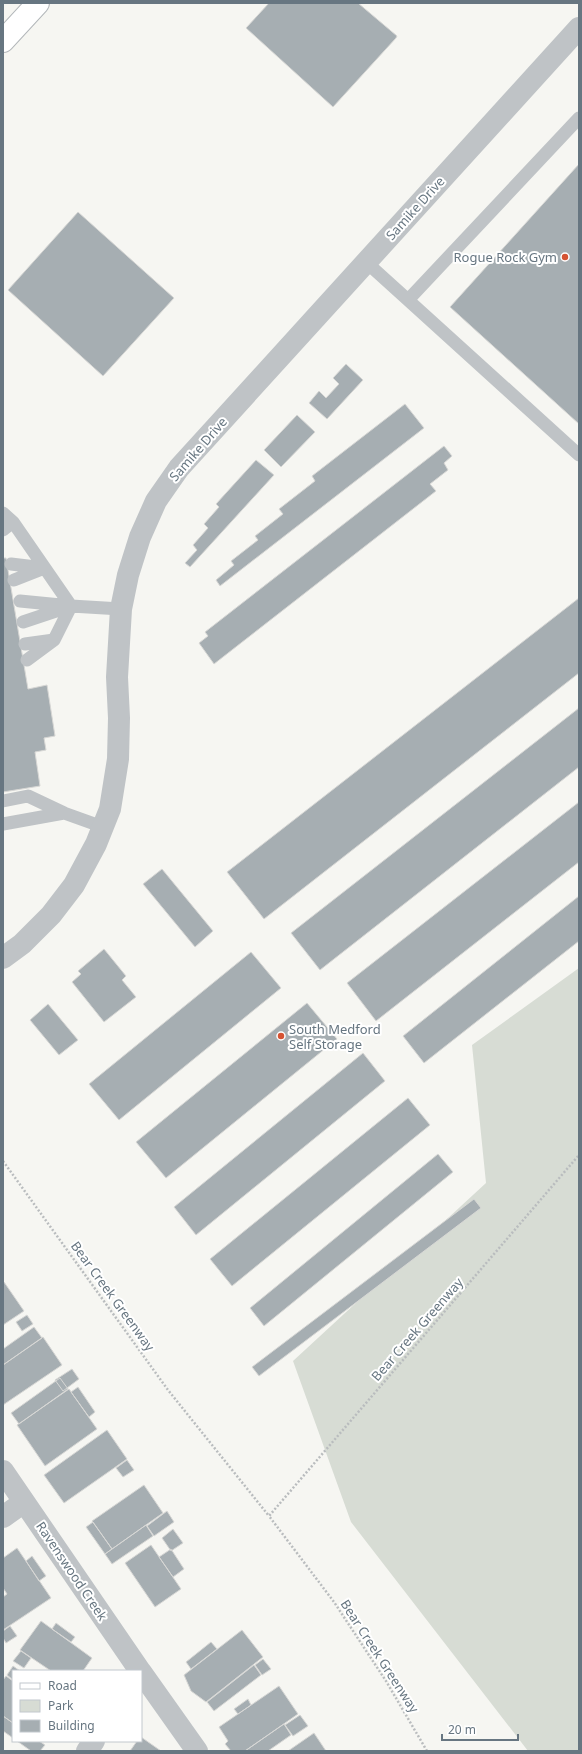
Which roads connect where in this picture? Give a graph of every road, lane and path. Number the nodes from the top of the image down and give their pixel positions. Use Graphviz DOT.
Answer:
graph roads {
  1 [pos="38,3"];
  2 [pos="579,28"];
  3 [pos="3,41"];
  4 [pos="579,118"];
  5 [pos="366,262"];
  6 [pos="408,300"];
  7 [pos="579,455"];
  8 [pos="6,522"];
  9 [pos="11,564"];
  10 [pos="44,568"];
  11 [pos="14,580"];
  12 [pos="20,601"];
  13 [pos="71,606"];
  14 [pos="121,609"];
  15 [pos="23,622"];
  16 [pos="54,640"];
  17 [pos="25,644"];
  18 [pos="28,660"];
  19 [pos="3,801"];
  20 [pos="64,813"];
  21 [pos="3,824"];
  22 [pos="103,827"];
  23 [pos="3,958"];
  24 [pos="579,1156"];
  25 [pos="3,1161"];
  26 [pos="3,1471"];
  27 [pos="24,1502"];
  28 [pos="269,1516"];
  29 [pos="3,1517"];
  30 [pos="139,1670"];
  31 [pos="142,1674"];
  32 [pos="93,1742"];
  33 [pos="87,1751"];
  34 [pos="197,1751"];
  35 [pos="427,1751"];
  1 -- 3 [label="main road"];
  2 -- 5 [label="street, Samike Drive"];
  4 -- 6 [label="lane"];
  5 -- 6 [label="lane"];
  5 -- 14 [label="street, Samike Drive"];
  6 -- 7 [label="lane"];
  8 -- 10 [label="lane"];
  9 -- 10 [label="lane"];
  10 -- 11 [label="lane"];
  10 -- 13 [label="lane"];
  12 -- 13 [label="lane"];
  13 -- 14 [label="lane"];
  13 -- 15 [label="lane"];
  13 -- 16 [label="lane"];
  14 -- 22 [label="street, Samike Drive"];
  16 -- 17 [label="lane"];
  16 -- 18 [label="lane"];
  19 -- 20 [label="lane"];
  20 -- 21 [label="lane"];
  20 -- 22 [label="lane"];
  22 -- 23 [label="street, Samike Drive"];
  24 -- 28 [label="path, Bear Creek Greenway"];
  25 -- 28 [label="path, Bear Creek Greenway"];
  26 -- 27 [label="street, Ravenswood Creek"];
  27 -- 29 [label="street"];
  27 -- 30 [label="street, Ravenswood Creek"];
  28 -- 35 [label="path, Bear Creek Greenway"];
  31 -- 34 [label="street, Ravenswood Creek"];
  32 -- 33 [label="street"];
}
